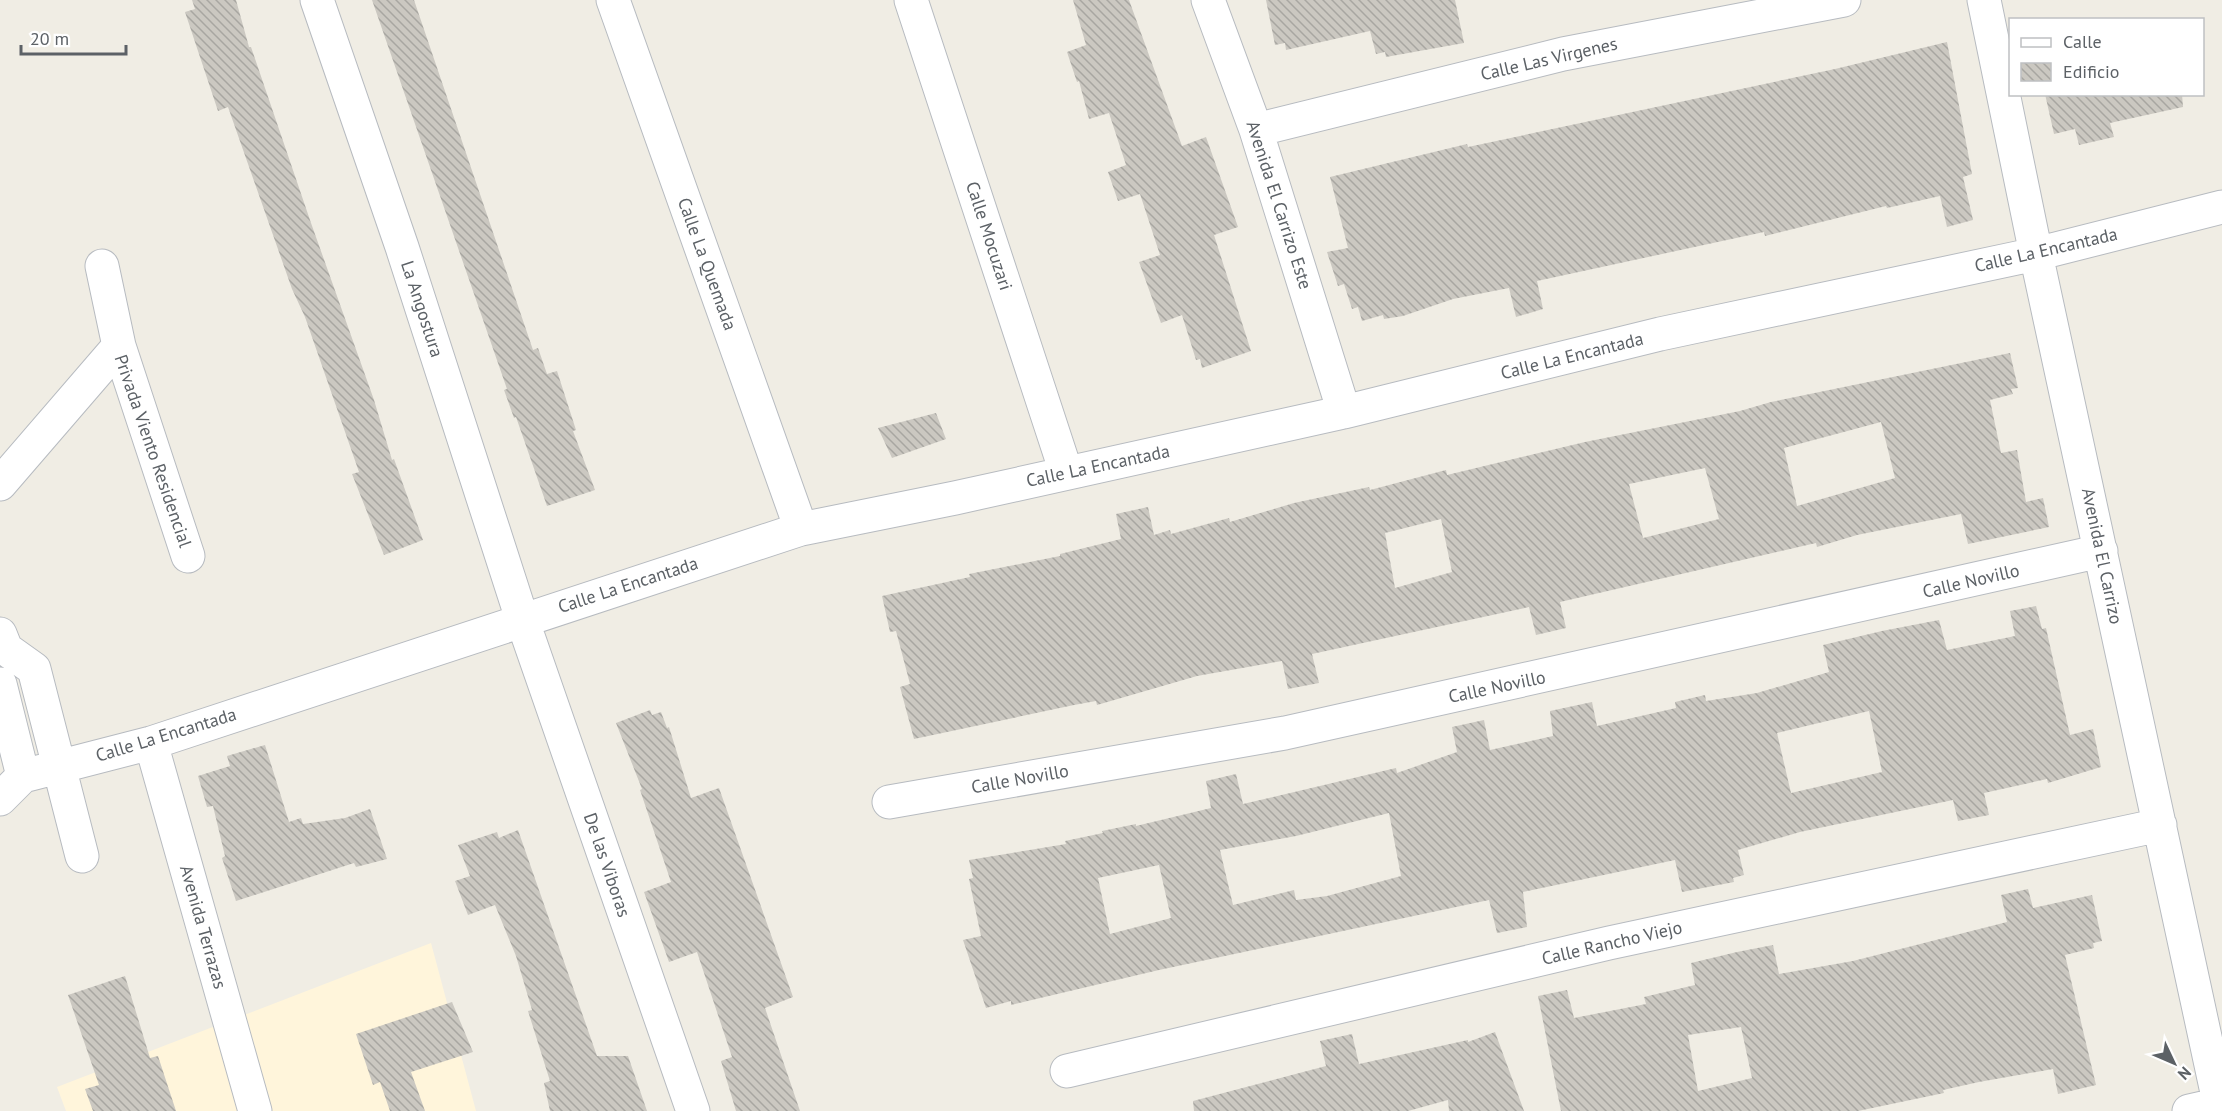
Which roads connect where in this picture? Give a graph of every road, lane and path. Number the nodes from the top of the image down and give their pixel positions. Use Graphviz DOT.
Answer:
graph roads {
  1 [pos="317,0"];
  2 [pos="613,0"];
  3 [pos="911,0"];
  4 [pos="1209,0"];
  5 [pos="1844,0"];
  6 [pos="1984,0"];
  7 [pos="1256,130"];
  8 [pos="2222,207"];
  9 [pos="2036,254"];
  10 [pos="102,266"];
  11 [pos="119,346"];
  12 [pos="1344,412"];
  13 [pos="1066,472"];
  14 [pos="0,484"];
  15 [pos="801,529"];
  16 [pos="2101,551"];
  17 [pos="188,556"];
  18 [pos="522,619"];
  19 [pos="2,649"];
  20 [pos="0,684"];
  21 [pos="151,744"];
  22 [pos="59,766"];
  23 [pos="23,776"];
  24 [pos="0,799"];
  25 [pos="889,802"];
  26 [pos="2160,825"];
  27 [pos="82,856"];
  28 [pos="1067,1071"];
  29 [pos="2210,1109"];
  30 [pos="255,1111"];
  31 [pos="693,1111"];
  1 -- 18 [label="street, La Angostura"];
  2 -- 15 [label="street, Calle La Quemada"];
  3 -- 13 [label="street, Calle Mocuzari"];
  4 -- 7 [label="street, Avenida El Carrizo Este"];
  5 -- 7 [label="street, Calle Las Virgenes"];
  6 -- 9 [label="street, Avenida El Carrizo"];
  7 -- 12 [label="street, Avenida El Carrizo Este"];
  8 -- 9 [label="street, Calle La Encantada"];
  9 -- 12 [label="street, Calle La Encantada"];
  9 -- 16 [label="street, Avenida El Carrizo"];
  10 -- 11 [label="street"];
  11 -- 14 [label="street, Privada Viento Residencial"];
  11 -- 17 [label="street, Privada Viento Residencial"];
  12 -- 13 [label="street, Calle La Encantada"];
  13 -- 15 [label="street, Calle La Encantada"];
  15 -- 18 [label="street, Calle La Encantada"];
  16 -- 25 [label="street, Calle Novillo"];
  16 -- 26 [label="street, Avenida El Carrizo"];
  18 -- 21 [label="street, Calle La Encantada"];
  18 -- 31 [label="street, De las Viboras"];
  19 -- 22 [label="street"];
  20 -- 23 [label="street"];
  21 -- 22 [label="street, Calle La Encantada"];
  21 -- 30 [label="street, Avenida Terrazas"];
  22 -- 23 [label="street, Calle La Encantada"];
  22 -- 27 [label="street"];
  23 -- 24 [label="street, Calle La Encantada"];
  26 -- 28 [label="street, Calle Rancho Viejo"];
  26 -- 29 [label="street, Avenida El Carrizo"];
}
